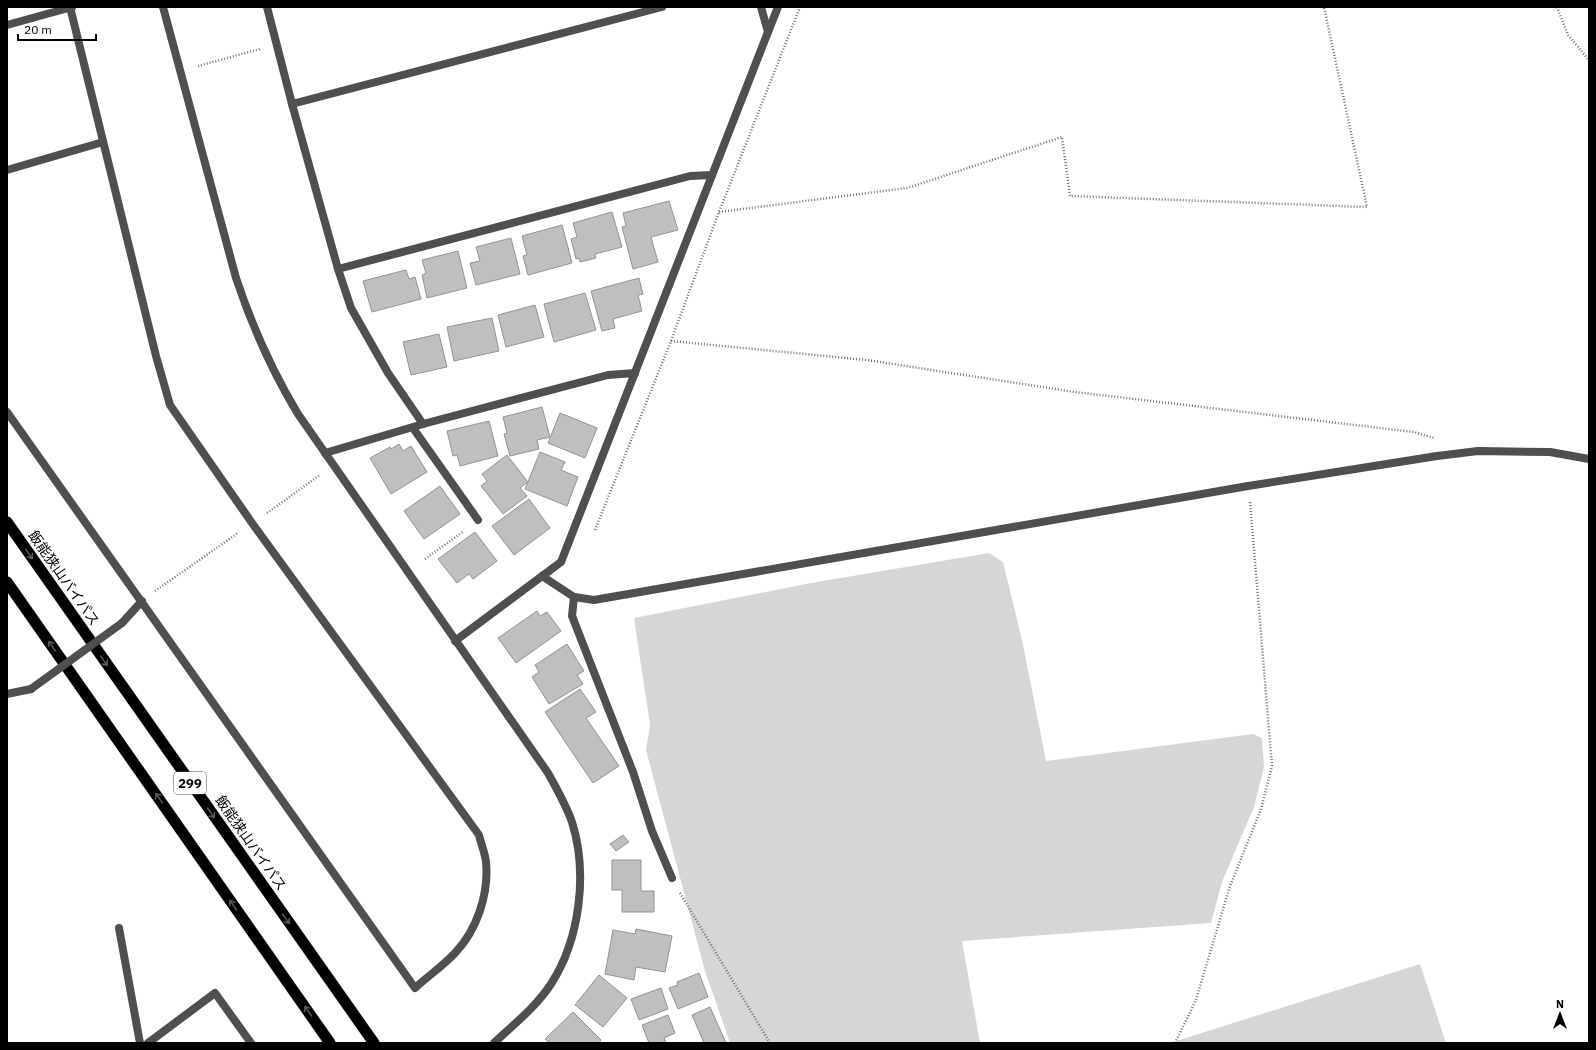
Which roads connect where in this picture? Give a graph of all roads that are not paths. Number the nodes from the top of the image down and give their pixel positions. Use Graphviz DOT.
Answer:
graph roads {
  1 [pos="71,7"];
  2 [pos="163,7"];
  3 [pos="267,7"];
  4 [pos="662,7"];
  5 [pos="761,7"];
  6 [pos="778,7"];
  7 [pos="7,25"];
  8 [pos="768,32"];
  9 [pos="292,104"];
  10 [pos="103,142"];
  11 [pos="7,170"];
  12 [pos="712,175"];
  13 [pos="338,269"];
  14 [pos="635,373"];
  15 [pos="7,412"];
  16 [pos="423,424"];
  17 [pos="413,428"];
  18 [pos="325,453"];
  19 [pos="1589,459"];
  20 [pos="478,520"];
  21 [pos="7,522"];
  22 [pos="542,576"];
  23 [pos="7,582"];
  24 [pos="574,597"];
  25 [pos="142,601"];
  26 [pos="455,641"];
  27 [pos="7,694"];
  28 [pos="672,878"];
  29 [pos="119,928"];
  30 [pos="140,1043"];
  31 [pos="148,1043"];
  32 [pos="251,1043"];
  33 [pos="330,1043"];
  34 [pos="374,1043"];
  35 [pos="494,1043"];
  1 -- 7 [label="street"];
  1 -- 10 [label="street"];
  2 -- 18 [label="street"];
  3 -- 9 [label="street"];
  4 -- 9 [label="street"];
  5 -- 8 [label="street"];
  6 -- 8 [label="street"];
  8 -- 12 [label="street"];
  9 -- 13 [label="street"];
  10 -- 11 [label="street"];
  10 -- 25 [label="street"];
  12 -- 13 [label="street"];
  12 -- 14 [label="street"];
  13 -- 16 [label="street"];
  14 -- 16 [label="street"];
  14 -- 22 [label="street"];
  15 -- 25 [label="street"];
  16 -- 17 [label="street"];
  17 -- 18 [label="street"];
  17 -- 20 [label="street"];
  18 -- 26 [label="street"];
  19 -- 24 [label="street"];
  21 -- 34 [label="highway, 飯能狭山バイパス / 299, one-way"];
  22 -- 24 [label="street"];
  22 -- 26 [label="street"];
  33 -- 23 [label="highway, 299, one-way"];
  24 -- 28 [label="street"];
  25 -- 27 [label="street, bridge"];
  26 -- 35 [label="street"];
  29 -- 30 [label="street"];
  31 -- 32 [label="street"];
}
